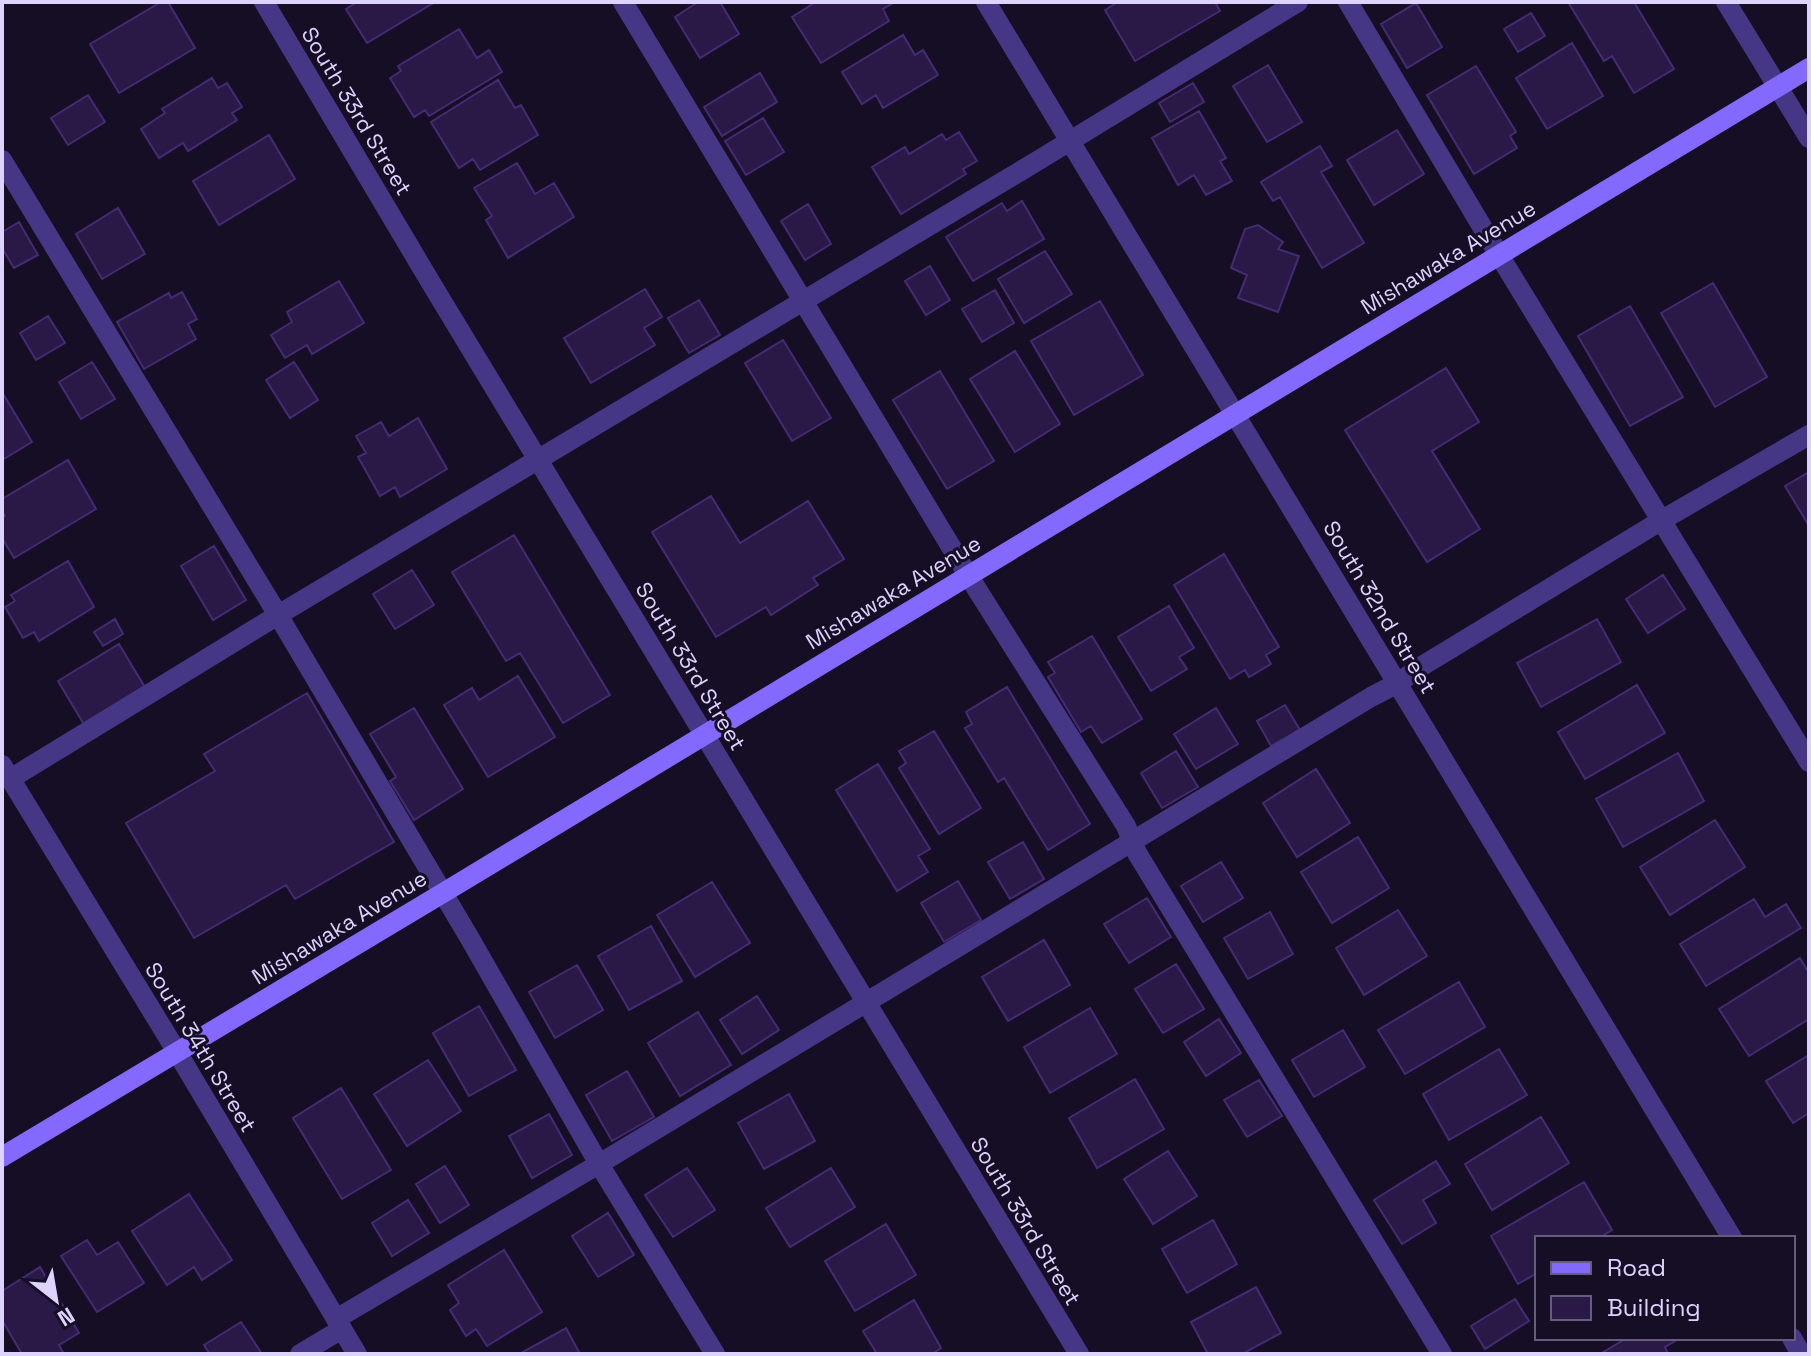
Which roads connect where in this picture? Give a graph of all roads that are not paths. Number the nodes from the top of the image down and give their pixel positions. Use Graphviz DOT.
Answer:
graph roads {
  1 [pos="264,2"];
  2 [pos="623,2"];
  3 [pos="986,2"];
  4 [pos="1298,2"];
  5 [pos="1348,2"];
  6 [pos="1726,2"];
  7 [pos="1809,68"];
  8 [pos="1778,86"];
  9 [pos="1809,138"];
  10 [pos="1070,141"];
  11 [pos="2,160"];
  12 [pos="1499,255"];
  13 [pos="804,302"];
  14 [pos="1235,414"];
  15 [pos="1809,435"];
  16 [pos="538,460"];
  17 [pos="1662,520"];
  18 [pos="968,575"];
  19 [pos="278,615"];
  20 [pos="1398,683"];
  21 [pos="705,734"];
  22 [pos="1809,762"];
  23 [pos="6,772"];
  24 [pos="1132,841"];
  25 [pos="443,893"];
  26 [pos="865,1002"];
  27 [pos="177,1052"];
  28 [pos="2,1157"];
  29 [pos="599,1164"];
  30 [pos="1731,1236"];
  31 [pos="339,1324"];
  32 [pos="300,1354"];
  33 [pos="357,1354"];
  34 [pos="715,1354"];
  35 [pos="1079,1354"];
  36 [pos="1442,1354"];
  1 -- 16 [label="street, South 33rd Street"];
  2 -- 13 [label="street"];
  3 -- 10 [label="street, South 32nd Street"];
  4 -- 10 [label="street"];
  5 -- 12 [label="street"];
  6 -- 8 [label="street"];
  7 -- 8 [label="main road, Mishawaka Avenue"];
  8 -- 9 [label="street"];
  8 -- 12 [label="main road, Mishawaka Avenue"];
  10 -- 13 [label="street"];
  10 -- 14 [label="street, South 32nd Street"];
  11 -- 19 [label="street"];
  12 -- 14 [label="main road, Mishawaka Avenue"];
  12 -- 17 [label="street"];
  13 -- 16 [label="street"];
  13 -- 18 [label="street"];
  14 -- 18 [label="main road, Mishawaka Avenue"];
  14 -- 20 [label="street, South 32nd Street"];
  15 -- 17 [label="street"];
  16 -- 19 [label="street"];
  16 -- 21 [label="street, South 33rd Street"];
  17 -- 20 [label="street"];
  17 -- 22 [label="street"];
  18 -- 21 [label="main road, Mishawaka Avenue"];
  18 -- 24 [label="street"];
  19 -- 23 [label="street"];
  19 -- 25 [label="street"];
  20 -- 24 [label="street"];
  20 -- 30 [label="street, South 32nd Street"];
  21 -- 25 [label="main road, Mishawaka Avenue"];
  21 -- 26 [label="street, South 33rd Street"];
  23 -- 27 [label="street, South 34th Street"];
  24 -- 26 [label="street"];
  24 -- 36 [label="street"];
  25 -- 27 [label="main road, Mishawaka Avenue"];
  25 -- 29 [label="street"];
  26 -- 29 [label="street"];
  26 -- 35 [label="street, South 33rd Street"];
  27 -- 28 [label="main road, Mishawaka Avenue"];
  27 -- 31 [label="street, South 34th Street"];
  29 -- 31 [label="street"];
  29 -- 34 [label="street"];
  31 -- 32 [label="street"];
  31 -- 33 [label="street, South 34th Street"];
}
